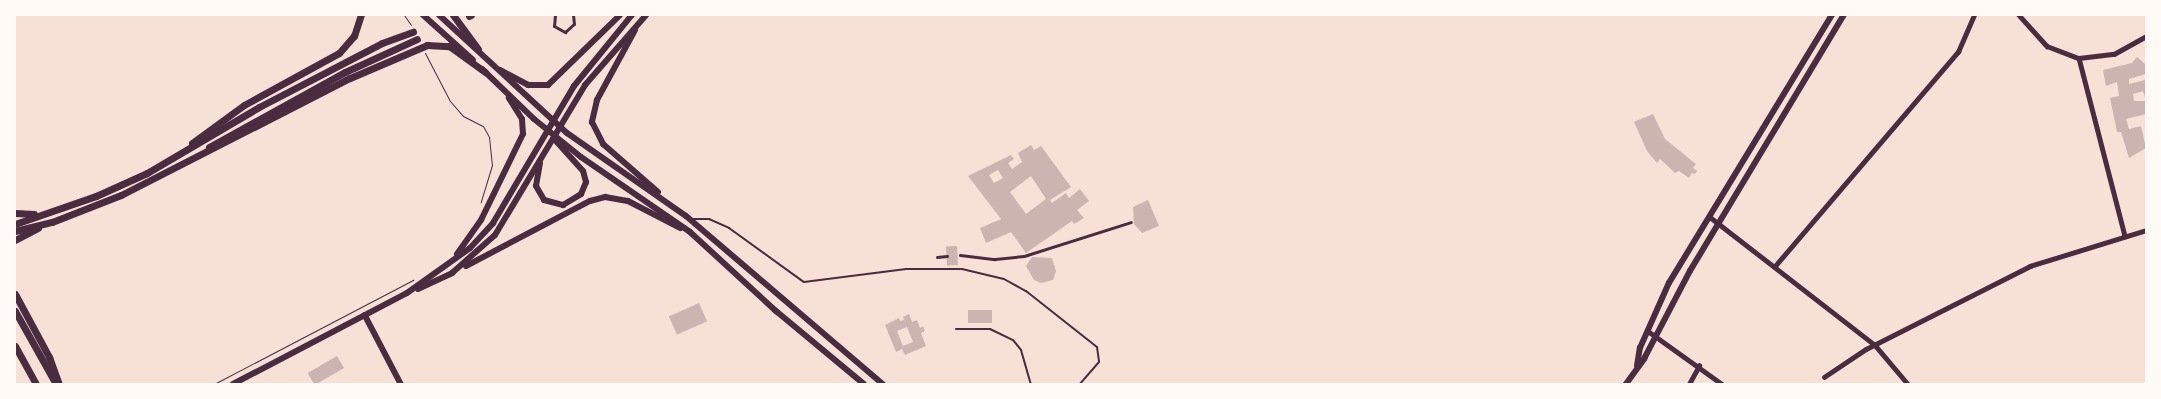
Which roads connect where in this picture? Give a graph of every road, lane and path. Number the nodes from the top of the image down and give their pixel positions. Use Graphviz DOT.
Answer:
graph roads {
  1 [pos="361,15"];
  2 [pos="422,15"];
  3 [pos="439,15"];
  4 [pos="453,15"];
  5 [pos="555,15"];
  6 [pos="573,15"];
  7 [pos="620,15"];
  8 [pos="632,15"];
  9 [pos="1832,15"];
  10 [pos="1844,15"];
  11 [pos="1974,15"];
  12 [pos="2019,15"];
  13 [pos="644,18"];
  14 [pos="413,32"];
  15 [pos="2146,36"];
  16 [pos="417,39"];
  17 [pos="478,49"];
  18 [pos="2079,58"];
  19 [pos="497,68"];
  20 [pos="485,72"];
  21 [pos="442,88"];
  22 [pos="506,92"];
  23 [pos="534,119"];
  24 [pos="543,151"];
  25 [pos="172,159"];
  26 [pos="186,162"];
  27 [pos="479,209"];
  28 [pos="678,210"];
  29 [pos="15,213"];
  30 [pos="45,213"];
  31 [pos="1710,217"];
  32 [pos="690,220"];
  33 [pos="52,222"];
  34 [pos="1131,222"];
  35 [pos="15,224"];
  36 [pos="1718,224"];
  37 [pos="2146,230"];
  38 [pos="15,231"];
  39 [pos="690,232"];
  40 [pos="2125,236"];
  41 [pos="15,240"];
  42 [pos="960,255"];
  43 [pos="947,256"];
  44 [pos="936,257"];
  45 [pos="1775,266"];
  46 [pos="443,267"];
  47 [pos="452,273"];
  48 [pos="420,276"];
  49 [pos="407,293"];
  50 [pos="15,294"];
  51 [pos="15,311"];
  52 [pos="365,314"];
  53 [pos="956,329"];
  54 [pos="1648,331"];
  55 [pos="1656,335"];
  56 [pos="1875,345"];
  57 [pos="15,346"];
  58 [pos="1636,366"];
  59 [pos="1699,366"];
  60 [pos="1824,377"];
  61 [pos="36,384"];
  62 [pos="57,384"];
  63 [pos="214,384"];
  64 [pos="233,384"];
  65 [pos="401,384"];
  66 [pos="864,384"];
  67 [pos="882,384"];
  68 [pos="1031,384"];
  69 [pos="1080,384"];
  70 [pos="1626,384"];
  71 [pos="1688,384"];
  72 [pos="1722,384"];
  73 [pos="1908,384"];
  1 -- 25 [label="highway"];
  2 -- 20 [label="main road"];
  3 -- 17 [label="main road"];
  4 -- 17 [label="highway"];
  5 -- 6 [label="street"];
  7 -- 19 [label="main road"];
  8 -- 46 [label="main road"];
  9 -- 31 [label="street"];
  10 -- 36 [label="street"];
  11 -- 45 [label="street"];
  12 -- 18 [label="street"];
  13 -- 24 [label="main road"];
  13 -- 28 [label="main road"];
  14 -- 25 [label="highway"];
  15 -- 18 [label="street"];
  16 -- 26 [label="highway"];
  17 -- 19 [label="main road"];
  18 -- 40 [label="street"];
  19 -- 28 [label="main road"];
  20 -- 22 [label="main road"];
  20 -- 26 [label="highway"];
  21 -- 27 [label="path"];
  22 -- 23 [label="main road"];
  22 -- 46 [label="main road"];
  23 -- 24 [label="main road"];
  23 -- 39 [label="main road"];
  24 -- 47 [label="main road"];
  25 -- 30 [label="highway"];
  26 -- 33 [label="highway"];
  28 -- 32 [label="main road"];
  29 -- 30 [label="highway"];
  30 -- 35 [label="highway"];
  31 -- 36 [label="street"];
  31 -- 54 [label="street"];
  32 -- 67 [label="main road"];
  32 -- 69 [label="lane"];
  33 -- 38 [label="highway"];
  33 -- 41 [label="highway"];
  34 -- 42 [label="street"];
  36 -- 45 [label="street"];
  36 -- 55 [label="street"];
  37 -- 40 [label="street"];
  39 -- 47 [label="main road"];
  39 -- 66 [label="main road"];
  40 -- 56 [label="street"];
  43 -- 44 [label="street"];
  45 -- 56 [label="street"];
  46 -- 49 [label="main road"];
  47 -- 49 [label="main road"];
  48 -- 63 [label="path"];
  49 -- 52 [label="main road"];
  50 -- 62 [label="highway"];
  51 -- 62 [label="highway"];
  52 -- 64 [label="main road"];
  52 -- 65 [label="street"];
  53 -- 68 [label="lane"];
  54 -- 55 [label="street"];
  54 -- 58 [label="street"];
  55 -- 58 [label="street"];
  55 -- 59 [label="street"];
  56 -- 60 [label="street"];
  56 -- 73 [label="street"];
  57 -- 61 [label="highway"];
  58 -- 70 [label="street"];
  59 -- 71 [label="street"];
  59 -- 72 [label="street"];
}
